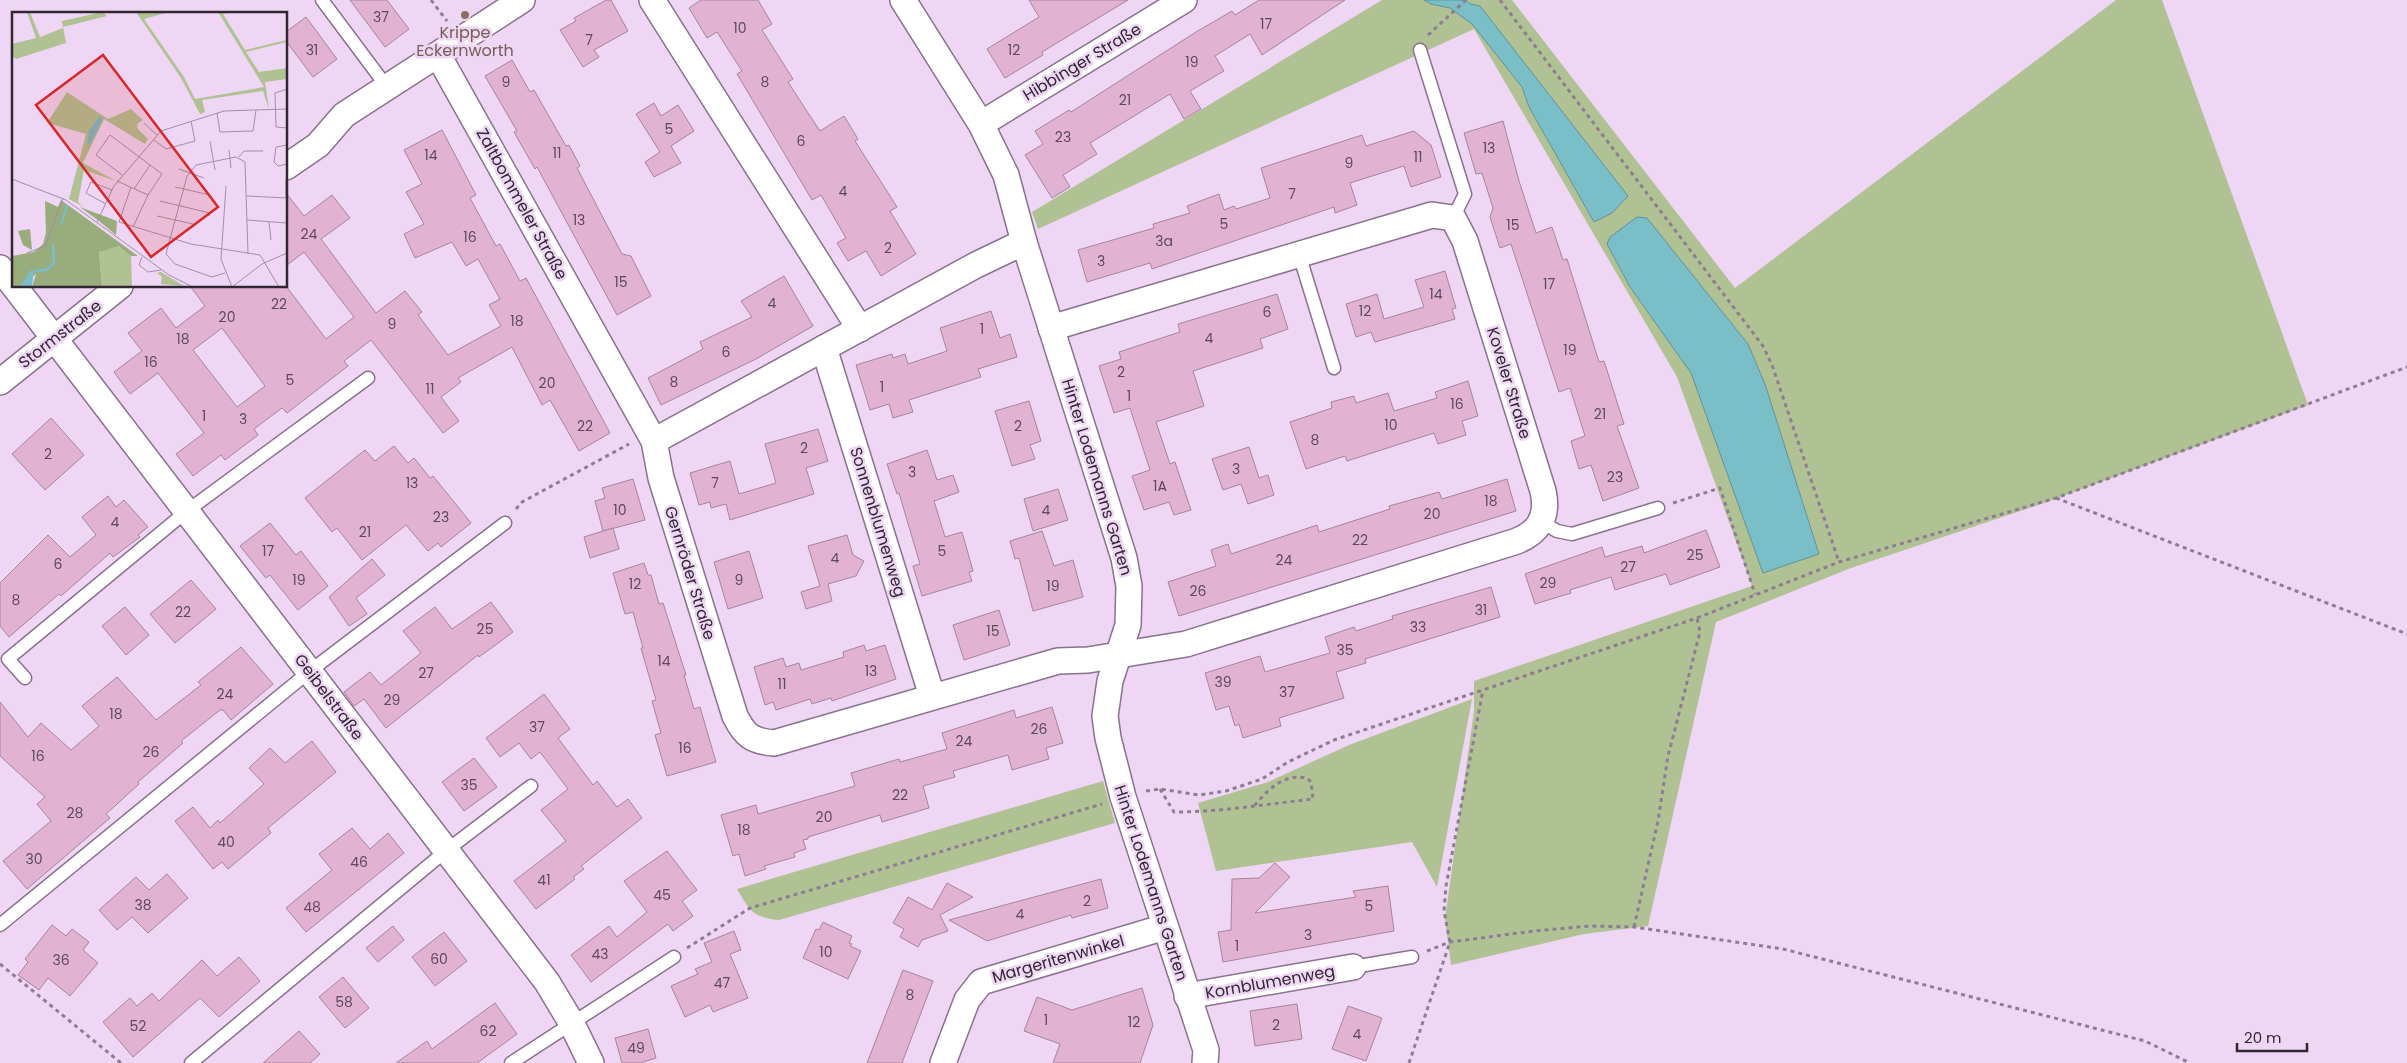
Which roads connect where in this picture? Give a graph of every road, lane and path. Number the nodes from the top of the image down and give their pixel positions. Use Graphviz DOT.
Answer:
graph roads {
  1 [pos="322,0"];
  2 [pos="522,0"];
  3 [pos="652,0"];
  4 [pos="903,0"];
  5 [pos="1184,0"];
  6 [pos="1466,0"];
  7 [pos="1500,0"];
  8 [pos="1420,50"];
  9 [pos="438,54"];
  10 [pos="387,87"];
  11 [pos="981,124"];
  12 [pos="288,166"];
  13 [pos="1453,218"];
  14 [pos="1024,242"];
  15 [pos="1299,254"];
  16 [pos="0,268"];
  17 [pos="12,283"];
  18 [pos="16,288"];
  19 [pos="118,288"];
  20 [pos="1051,328"];
  21 [pos="860,329"];
  22 [pos="55,338"];
  23 [pos="824,348"];
  24 [pos="2407,367"];
  25 [pos="1334,368"];
  26 [pos="368,378"];
  27 [pos="0,382"];
  28 [pos="654,441"];
  29 [pos="2056,498"];
  30 [pos="1658,508"];
  31 [pos="187,510"];
  32 [pos="1542,522"];
  33 [pos="505,524"];
  34 [pos="1839,562"];
  35 [pos="1755,594"];
  36 [pos="1697,618"];
  37 [pos="2407,634"];
  38 [pos="1117,655"];
  39 [pos="310,671"];
  40 [pos="25,678"];
  41 [pos="1483,690"];
  42 [pos="932,696"];
  43 [pos="531,786"];
  44 [pos="1160,789"];
  45 [pos="1142,791"];
  46 [pos="1104,803"];
  47 [pos="1254,806"];
  48 [pos="447,850"];
  49 [pos="0,925"];
  50 [pos="1165,927"];
  51 [pos="1634,927"];
  52 [pos="1450,942"];
  53 [pos="1412,956"];
  54 [pos="674,957"];
  55 [pos="0,964"];
  56 [pos="1353,967"];
  57 [pos="1187,996"];
  58 [pos="571,1022"];
  59 [pos="121,1063"];
  60 [pos="191,1063"];
  61 [pos="511,1063"];
  62 [pos="591,1063"];
  63 [pos="943,1063"];
  64 [pos="1205,1063"];
  65 [pos="1409,1063"];
  66 [pos="2190,1063"];
  1 -- 10 [label="lane"];
  2 -- 9 [label="street"];
  3 -- 21 [label="street"];
  4 -- 11 [label="street, Hinter Lodemanns Garten"];
  5 -- 11 [label="street, Hibbinger Straße"];
  6 -- 8 [label="path"];
  7 -- 34 [label="path"];
  8 -- 13 [label="lane"];
  9 -- 10 [label="street"];
  9 -- 28 [label="street, Zaltbommeler Straße"];
  10 -- 12 [label="street"];
  11 -- 14 [label="street, Hinter Lodemanns Garten"];
  13 -- 15 [label="street"];
  13 -- 32 [label="street, Koveler Straße"];
  14 -- 20 [label="street, Hinter Lodemanns Garten"];
  14 -- 21 [label="street"];
  15 -- 20 [label="street"];
  15 -- 25 [label="lane"];
  16 -- 17 [label="street, Geibelstraße"];
  18 -- 22 [label="street, Geibelstraße"];
  19 -- 22 [label="street, Stormstraße"];
  20 -- 38 [label="street, Hinter Lodemanns Garten"];
  21 -- 23 [label="street"];
  22 -- 27 [label="street, Stormstraße"];
  22 -- 31 [label="street, Geibelstraße"];
  23 -- 28 [label="street"];
  23 -- 42 [label="street, Sonnenblumenweg"];
  24 -- 29 [label="path"];
  26 -- 31 [label="lane"];
  28 -- 33 [label="path"];
  28 -- 42 [label="street, Gernröder Straße"];
  29 -- 34 [label="path"];
  29 -- 37 [label="path"];
  30 -- 32 [label="lane"];
  30 -- 35 [label="path"];
  31 -- 39 [label="street, Geibelstraße"];
  31 -- 40 [label="lane"];
  32 -- 38 [label="street"];
  33 -- 39 [label="lane"];
  34 -- 35 [label="path"];
  35 -- 36 [label="path"];
  36 -- 41 [label="path"];
  36 -- 51 [label="path"];
  38 -- 42 [label="street, Gernröder Straße"];
  38 -- 50 [label="street, Hinter Lodemanns Garten"];
  39 -- 48 [label="street, Geibelstraße"];
  39 -- 49 [label="lane"];
  41 -- 44 [label="path"];
  41 -- 52 [label="path"];
  43 -- 48 [label="lane"];
  44 -- 45 [label="path"];
  44 -- 47 [label="path"];
  46 -- 54 [label="path"];
  47 -- 47 [label="path"];
  48 -- 58 [label="street, Geibelstraße"];
  48 -- 60 [label="lane"];
  50 -- 57 [label="street, Hinter Lodemanns Garten"];
  50 -- 63 [label="street, Margeritenwinkel"];
  51 -- 52 [label="path"];
  51 -- 66 [label="path"];
  52 -- 53 [label="path"];
  52 -- 65 [label="path"];
  53 -- 56 [label="lane"];
  54 -- 58 [label="lane"];
  55 -- 59 [label="path"];
  56 -- 57 [label="street, Kornblumenweg"];
  57 -- 64 [label="street, Hinter Lodemanns Garten"];
  58 -- 61 [label="lane"];
  58 -- 62 [label="street, Geibelstraße"];
}
